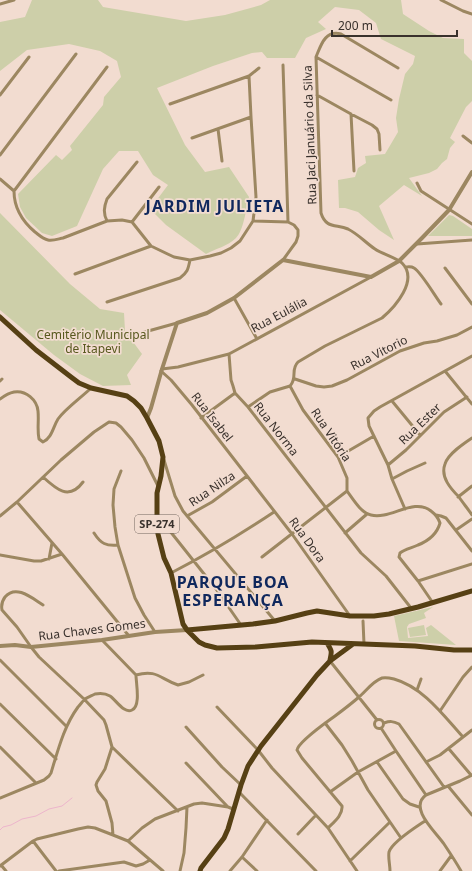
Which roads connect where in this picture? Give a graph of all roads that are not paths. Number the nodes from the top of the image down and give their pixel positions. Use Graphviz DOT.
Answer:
graph roads {
  1 [pos="14,0"];
  2 [pos="441,0"];
  3 [pos="0,4"];
  4 [pos="472,14"];
  5 [pos="76,54"];
  6 [pos="29,57"];
  7 [pos="316,57"];
  8 [pos="283,66"];
  9 [pos="107,67"];
  10 [pos="259,68"];
  11 [pos="398,68"];
  12 [pos="249,76"];
  13 [pos="0,95"];
  14 [pos="317,95"];
  15 [pos="391,100"];
  16 [pos="170,104"];
  17 [pos="351,114"];
  18 [pos="251,117"];
  19 [pos="218,129"];
  20 [pos="462,136"];
  21 [pos="192,138"];
  22 [pos="472,142"];
  23 [pos="380,150"];
  24 [pos="0,154"];
  25 [pos="222,161"];
  26 [pos="137,162"];
  27 [pos="354,171"];
  28 [pos="472,172"];
  29 [pos="0,178"];
  30 [pos="417,183"];
  31 [pos="159,187"];
  32 [pos="14,191"];
  33 [pos="449,210"];
  34 [pos="108,221"];
  35 [pos="253,221"];
  36 [pos="132,222"];
  37 [pos="288,222"];
  38 [pos="472,224"];
  39 [pos="472,240"];
  40 [pos="416,244"];
  41 [pos="151,246"];
  42 [pos="190,260"];
  43 [pos="283,260"];
  44 [pos="399,261"];
  45 [pos="405,267"];
  46 [pos="445,268"];
  47 [pos="75,274"];
  48 [pos="371,277"];
  49 [pos="234,298"];
  50 [pos="107,302"];
  51 [pos="440,304"];
  52 [pos="472,304"];
  53 [pos="0,317"];
  54 [pos="178,324"];
  55 [pos="472,327"];
  56 [pos="132,336"];
  57 [pos="257,339"];
  58 [pos="229,354"];
  59 [pos="472,356"];
  60 [pos="161,370"];
  61 [pos="445,371"];
  62 [pos="295,378"];
  63 [pos="290,386"];
  64 [pos="91,388"];
  65 [pos="235,392"];
  66 [pos="466,397"];
  67 [pos="0,399"];
  68 [pos="392,401"];
  69 [pos="472,404"];
  70 [pos="248,407"];
  71 [pos="147,418"];
  72 [pos="201,418"];
  73 [pos="420,435"];
  74 [pos="374,436"];
  75 [pos="472,438"];
  76 [pos="163,457"];
  77 [pos="338,457"];
  78 [pos="425,463"];
  79 [pos="388,465"];
  80 [pos="121,471"];
  81 [pos="247,476"];
  82 [pos="43,477"];
  83 [pos="392,479"];
  84 [pos="83,482"];
  85 [pos="158,486"];
  86 [pos="472,486"];
  87 [pos="347,491"];
  88 [pos="458,497"];
  89 [pos="17,502"];
  90 [pos="326,507"];
  91 [pos="405,509"];
  92 [pos="274,512"];
  93 [pos="367,514"];
  94 [pos="157,515"];
  95 [pos="436,515"];
  96 [pos="472,515"];
  97 [pos="0,516"];
  98 [pos="187,516"];
  99 [pos="472,520"];
  100 [pos="456,530"];
  101 [pos="345,532"];
  102 [pos="94,533"];
  103 [pos="292,534"];
  104 [pos="52,543"];
  105 [pos="118,545"];
  106 [pos="215,549"];
  107 [pos="472,551"];
  108 [pos="62,554"];
  109 [pos="0,555"];
  110 [pos="262,557"];
  111 [pos="49,559"];
  112 [pos="193,561"];
  113 [pos="472,564"];
  114 [pos="170,573"];
  115 [pos="418,581"];
  116 [pos="472,591"];
  117 [pos="433,603"];
  118 [pos="43,605"];
  119 [pos="411,608"];
  120 [pos="1,610"];
  121 [pos="352,616"];
  122 [pos="371,617"];
  123 [pos="275,621"];
  124 [pos="363,621"];
  125 [pos="241,625"];
  126 [pos="187,630"];
  127 [pos="155,632"];
  128 [pos="128,636"];
  129 [pos="102,640"];
  130 [pos="327,643"];
  131 [pos="352,644"];
  132 [pos="364,644"];
  133 [pos="0,646"];
  134 [pos="31,647"];
  135 [pos="472,650"];
  136 [pos="0,660"];
  137 [pos="330,661"];
  138 [pos="472,667"];
  139 [pos="136,675"];
  140 [pos="203,675"];
  141 [pos="421,679"];
  142 [pos="417,690"];
  143 [pos="359,697"];
  144 [pos="84,699"];
  145 [pos="0,704"];
  146 [pos="218,707"];
  147 [pos="440,711"];
  148 [pos="376,720"];
  149 [pos="325,723"];
  150 [pos="384,723"];
  151 [pos="66,726"];
  152 [pos="186,727"];
  153 [pos="381,728"];
  154 [pos="472,730"];
  155 [pos="463,737"];
  156 [pos="0,747"];
  157 [pos="112,747"];
  158 [pos="449,749"];
  159 [pos="258,750"];
  160 [pos="396,751"];
  161 [pos="56,759"];
  162 [pos="377,762"];
  163 [pos="426,762"];
  164 [pos="186,763"];
  165 [pos="358,772"];
  166 [pos="472,775"];
  167 [pos="36,783"];
  168 [pos="241,786"];
  169 [pos="446,786"];
  170 [pos="239,792"];
  171 [pos="330,792"];
  172 [pos="426,795"];
  173 [pos="0,798"];
  174 [pos="187,807"];
  175 [pos="419,807"];
  176 [pos="231,808"];
  177 [pos="178,811"];
  178 [pos="316,815"];
  179 [pos="472,815"];
  180 [pos="267,820"];
  181 [pos="425,821"];
  182 [pos="390,822"];
  183 [pos="328,828"];
  184 [pos="113,834"];
  185 [pos="298,834"];
  186 [pos="401,838"];
  187 [pos="32,841"];
  188 [pos="128,841"];
  189 [pos="451,856"];
  190 [pos="242,857"];
  191 [pos="150,860"];
  192 [pos="350,861"];
  193 [pos="1,865"];
  194 [pos="99,866"];
  195 [pos="6,871"];
  196 [pos="56,871"];
  197 [pos="59,871"];
  198 [pos="102,871"];
  199 [pos="163,871"];
  200 [pos="180,871"];
  201 [pos="200,871"];
  202 [pos="230,871"];
  203 [pos="257,871"];
  204 [pos="316,871"];
  205 [pos="357,871"];
  206 [pos="390,871"];
  207 [pos="440,871"];
  208 [pos="461,871"];
  1 -- 3 [label="street"];
  2 -- 4 [label="street"];
  5 -- 24 [label="street"];
  6 -- 13 [label="street"];
  7 -- 11 [label="street"];
  7 -- 14 [label="street, Rua Jaci Januário da Silva"];
  7 -- 15 [label="street"];
  8 -- 37 [label="street"];
  9 -- 32 [label="street"];
  10 -- 12 [label="street"];
  12 -- 16 [label="street"];
  12 -- 18 [label="street"];
  14 -- 17 [label="street"];
  14 -- 44 [label="street, Rua Jaci Januário da Silva"];
  17 -- 23 [label="street"];
  17 -- 27 [label="street"];
  18 -- 19 [label="street"];
  18 -- 35 [label="street"];
  19 -- 21 [label="street"];
  19 -- 25 [label="street"];
  20 -- 22 [label="street"];
  26 -- 34 [label="street"];
  28 -- 33 [label="street, Rua Eulália"];
  29 -- 32 [label="street"];
  30 -- 33 [label="street"];
  31 -- 36 [label="street"];
  32 -- 34 [label="street"];
  33 -- 38 [label="street"];
  33 -- 40 [label="street, Rua Eulália"];
  34 -- 36 [label="street"];
  35 -- 37 [label="street"];
  35 -- 42 [label="street"];
  36 -- 41 [label="street"];
  37 -- 43 [label="street"];
  39 -- 40 [label="street"];
  40 -- 44 [label="street, Rua Eulália"];
  41 -- 42 [label="street"];
  41 -- 47 [label="street"];
  42 -- 50 [label="street"];
  43 -- 48 [label="street"];
  43 -- 49 [label="street"];
  44 -- 45 [label="street"];
  44 -- 48 [label="street, Rua Eulália"];
  45 -- 51 [label="street"];
  45 -- 62 [label="street"];
  46 -- 52 [label="street"];
  48 -- 57 [label="street, Rua Eulália"];
  49 -- 54 [label="street"];
  49 -- 57 [label="street"];
  53 -- 64 [label="main road, SP-274"];
  54 -- 56 [label="street"];
  54 -- 60 [label="street"];
  55 -- 62 [label="street, Rua Vitorio"];
  57 -- 58 [label="street, Rua Eulália"];
  58 -- 60 [label="street, Rua Eulália"];
  58 -- 65 [label="street, Rua Norma"];
  59 -- 61 [label="street"];
  60 -- 71 [label="street"];
  60 -- 72 [label="street, Rua Isabel"];
  61 -- 66 [label="street"];
  61 -- 68 [label="street"];
  62 -- 63 [label="street"];
  63 -- 70 [label="street"];
  63 -- 77 [label="street, Rua Vitória"];
  64 -- 67 [label="street"];
  64 -- 71 [label="main road, SP-274"];
  65 -- 70 [label="street, Rua Norma"];
  65 -- 72 [label="street"];
  66 -- 69 [label="street"];
  66 -- 73 [label="street, Rua Ester"];
  68 -- 73 [label="street"];
  68 -- 74 [label="street"];
  70 -- 90 [label="street, Rua Norma"];
  71 -- 76 [label="main road, SP-274"];
  72 -- 81 [label="street, Rua Isabel"];
  73 -- 79 [label="street, Rua Ester"];
  74 -- 77 [label="street"];
  74 -- 79 [label="street"];
  75 -- 88 [label="street"];
  76 -- 85 [label="main road, SP-274"];
  76 -- 98 [label="street"];
  77 -- 87 [label="street, Rua Vitória"];
  78 -- 83 [label="street"];
  79 -- 83 [label="street"];
  80 -- 105 [label="street"];
  81 -- 92 [label="street, Rua Dora"];
  81 -- 98 [label="street, Rua Nilza"];
  82 -- 84 [label="street"];
  82 -- 85 [label="street"];
  82 -- 89 [label="street"];
  83 -- 91 [label="street"];
  85 -- 94 [label="main road, SP-274"];
  86 -- 88 [label="street"];
  87 -- 90 [label="street"];
  87 -- 93 [label="street"];
  88 -- 96 [label="street"];
  89 -- 97 [label="street"];
  89 -- 104 [label="street"];
  90 -- 101 [label="street, Rua Norma"];
  90 -- 103 [label="street"];
  91 -- 93 [label="street"];
  91 -- 95 [label="street"];
  92 -- 103 [label="street, Rua Dora"];
  92 -- 106 [label="street"];
  93 -- 101 [label="street"];
  94 -- 112 [label="street"];
  94 -- 114 [label="main road, SP-274"];
  95 -- 100 [label="street"];
  95 -- 115 [label="street"];
  98 -- 106 [label="street"];
  99 -- 100 [label="street"];
  100 -- 107 [label="street"];
  101 -- 119 [label="street"];
  102 -- 105 [label="street"];
  103 -- 110 [label="street"];
  103 -- 121 [label="street, Rua Dora"];
  104 -- 108 [label="street"];
  104 -- 111 [label="street"];
  105 -- 127 [label="street"];
  106 -- 112 [label="street"];
  106 -- 123 [label="street"];
  108 -- 111 [label="street"];
  108 -- 128 [label="street"];
  109 -- 111 [label="street"];
  112 -- 114 [label="street"];
  112 -- 125 [label="street"];
  113 -- 115 [label="street"];
  114 -- 126 [label="main road, SP-274"];
  115 -- 117 [label="street"];
  116 -- 117 [label="main road"];
  117 -- 119 [label="main road"];
  118 -- 120 [label="street"];
  119 -- 122 [label="main road"];
  120 -- 134 [label="street"];
  121 -- 122 [label="main road"];
  121 -- 123 [label="main road"];
  121 -- 124 [label="street"];
  122 -- 124 [label="street"];
  123 -- 125 [label="main road"];
  124 -- 132 [label="street"];
  125 -- 126 [label="main road"];
  126 -- 127 [label="street, Rua Chaves Gomes"];
  126 -- 130 [label="main road, SP-274"];
  127 -- 128 [label="street, Rua Chaves Gomes"];
  128 -- 129 [label="street, Rua Chaves Gomes"];
  129 -- 134 [label="street, Rua Chaves Gomes"];
  129 -- 139 [label="street"];
  130 -- 131 [label="main road, SP-274"];
  130 -- 137 [label="main road"];
  131 -- 132 [label="main road, SP-274"];
  131 -- 137 [label="main road"];
  132 -- 135 [label="main road, SP-274"];
  133 -- 134 [label="street, Rua Chaves Gomes"];
  134 -- 144 [label="street"];
  136 -- 151 [label="street"];
  137 -- 143 [label="street"];
  137 -- 159 [label="main road"];
  138 -- 147 [label="street"];
  139 -- 140 [label="street"];
  139 -- 144 [label="street"];
  141 -- 142 [label="street"];
  142 -- 143 [label="street"];
  142 -- 147 [label="street"];
  143 -- 148 [label="street"];
  143 -- 149 [label="street"];
  144 -- 151 [label="street"];
  144 -- 157 [label="street"];
  145 -- 161 [label="street"];
  146 -- 159 [label="street"];
  147 -- 155 [label="street"];
  148 -- 150 [label="street"];
  148 -- 153 [label="street"];
  149 -- 165 [label="street"];
  149 -- 171 [label="street"];
  150 -- 153 [label="street"];
  150 -- 163 [label="street"];
  151 -- 161 [label="street"];
  152 -- 168 [label="street"];
  153 -- 160 [label="street"];
  154 -- 155 [label="street"];
  155 -- 158 [label="street"];
  156 -- 167 [label="street"];
  157 -- 177 [label="street"];
  157 -- 184 [label="street"];
  158 -- 163 [label="street"];
  158 -- 166 [label="street"];
  159 -- 168 [label="main road"];
  159 -- 178 [label="street"];
  160 -- 162 [label="street"];
  160 -- 172 [label="street"];
  161 -- 167 [label="street"];
  162 -- 165 [label="street"];
  162 -- 175 [label="street"];
  163 -- 169 [label="street"];
  164 -- 176 [label="street"];
  165 -- 171 [label="street"];
  165 -- 182 [label="street"];
  166 -- 169 [label="street"];
  167 -- 173 [label="street"];
  168 -- 170 [label="main road"];
  169 -- 172 [label="street"];
  169 -- 179 [label="street"];
  170 -- 176 [label="main road"];
  170 -- 180 [label="street"];
  171 -- 183 [label="street"];
  172 -- 175 [label="street"];
  174 -- 176 [label="street"];
  174 -- 177 [label="street"];
  174 -- 200 [label="street"];
  175 -- 181 [label="street"];
  176 -- 201 [label="main road"];
  177 -- 188 [label="street"];
  178 -- 183 [label="street"];
  178 -- 185 [label="street"];
  180 -- 190 [label="street"];
  180 -- 204 [label="street"];
  181 -- 186 [label="street"];
  181 -- 189 [label="street"];
  182 -- 186 [label="street"];
  182 -- 192 [label="street"];
  183 -- 192 [label="street"];
  184 -- 187 [label="street"];
  184 -- 188 [label="street"];
  186 -- 206 [label="street"];
  187 -- 193 [label="street"];
  187 -- 196 [label="street"];
  188 -- 191 [label="street"];
  189 -- 207 [label="street"];
  189 -- 208 [label="street"];
  190 -- 202 [label="street"];
  190 -- 203 [label="street"];
  191 -- 194 [label="street"];
  191 -- 199 [label="street"];
  192 -- 205 [label="street"];
  193 -- 195 [label="street"];
  194 -- 197 [label="street"];
  194 -- 198 [label="street"];
}
